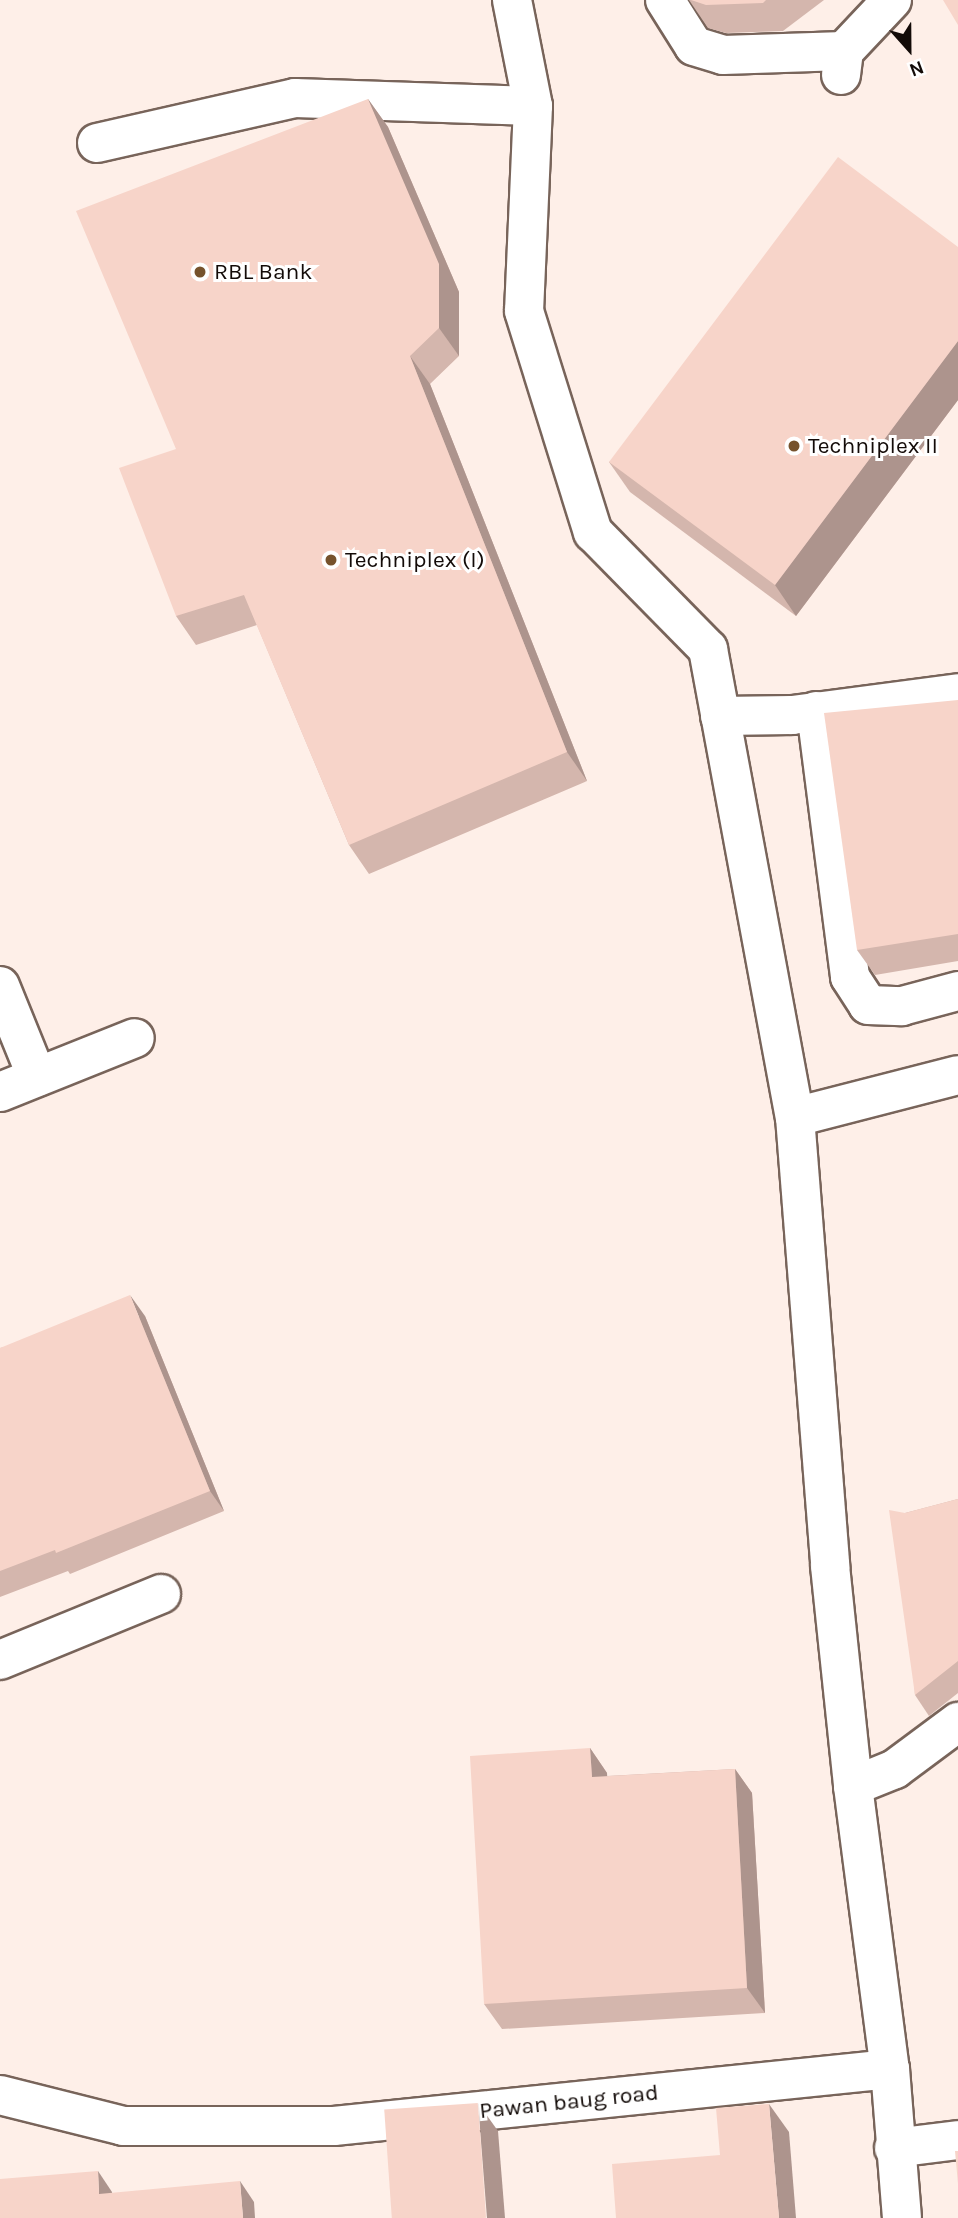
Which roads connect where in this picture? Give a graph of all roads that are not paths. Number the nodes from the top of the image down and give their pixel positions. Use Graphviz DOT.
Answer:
graph roads {
  1 [pos="512,0"];
  2 [pos="665,0"];
  3 [pos="892,0"];
  4 [pos="533,106"];
  5 [pos="97,143"];
  6 [pos="958,693"];
  7 [pos="816,712"];
  8 [pos="720,716"];
  9 [pos="0,986"];
  10 [pos="958,990"];
  11 [pos="135,1038"];
  12 [pos="958,1075"];
  13 [pos="37,1077"];
  14 [pos="0,1092"];
  15 [pos="795,1117"];
  16 [pos="161,1594"];
  17 [pos="0,1660"];
  18 [pos="958,1722"];
  19 [pos="853,1786"];
  20 [pos="890,2069"];
  21 [pos="0,2095"];
  22 [pos="958,2140"];
  23 [pos="894,2148"];
  24 [pos="902,2218"];
  1 -- 4 [label="street"];
  2 -- 3 [label="street"];
  4 -- 5 [label="street"];
  4 -- 8 [label="street"];
  6 -- 7 [label="street"];
  7 -- 8 [label="street"];
  7 -- 10 [label="street"];
  8 -- 15 [label="street"];
  9 -- 13 [label="street"];
  11 -- 13 [label="street"];
  12 -- 15 [label="street"];
  13 -- 14 [label="street"];
  15 -- 19 [label="street"];
  16 -- 17 [label="street"];
  18 -- 19 [label="street"];
  19 -- 20 [label="street"];
  20 -- 21 [label="street, Pawan baug road"];
  20 -- 23 [label="street"];
  22 -- 23 [label="street"];
  23 -- 24 [label="street"];
}
